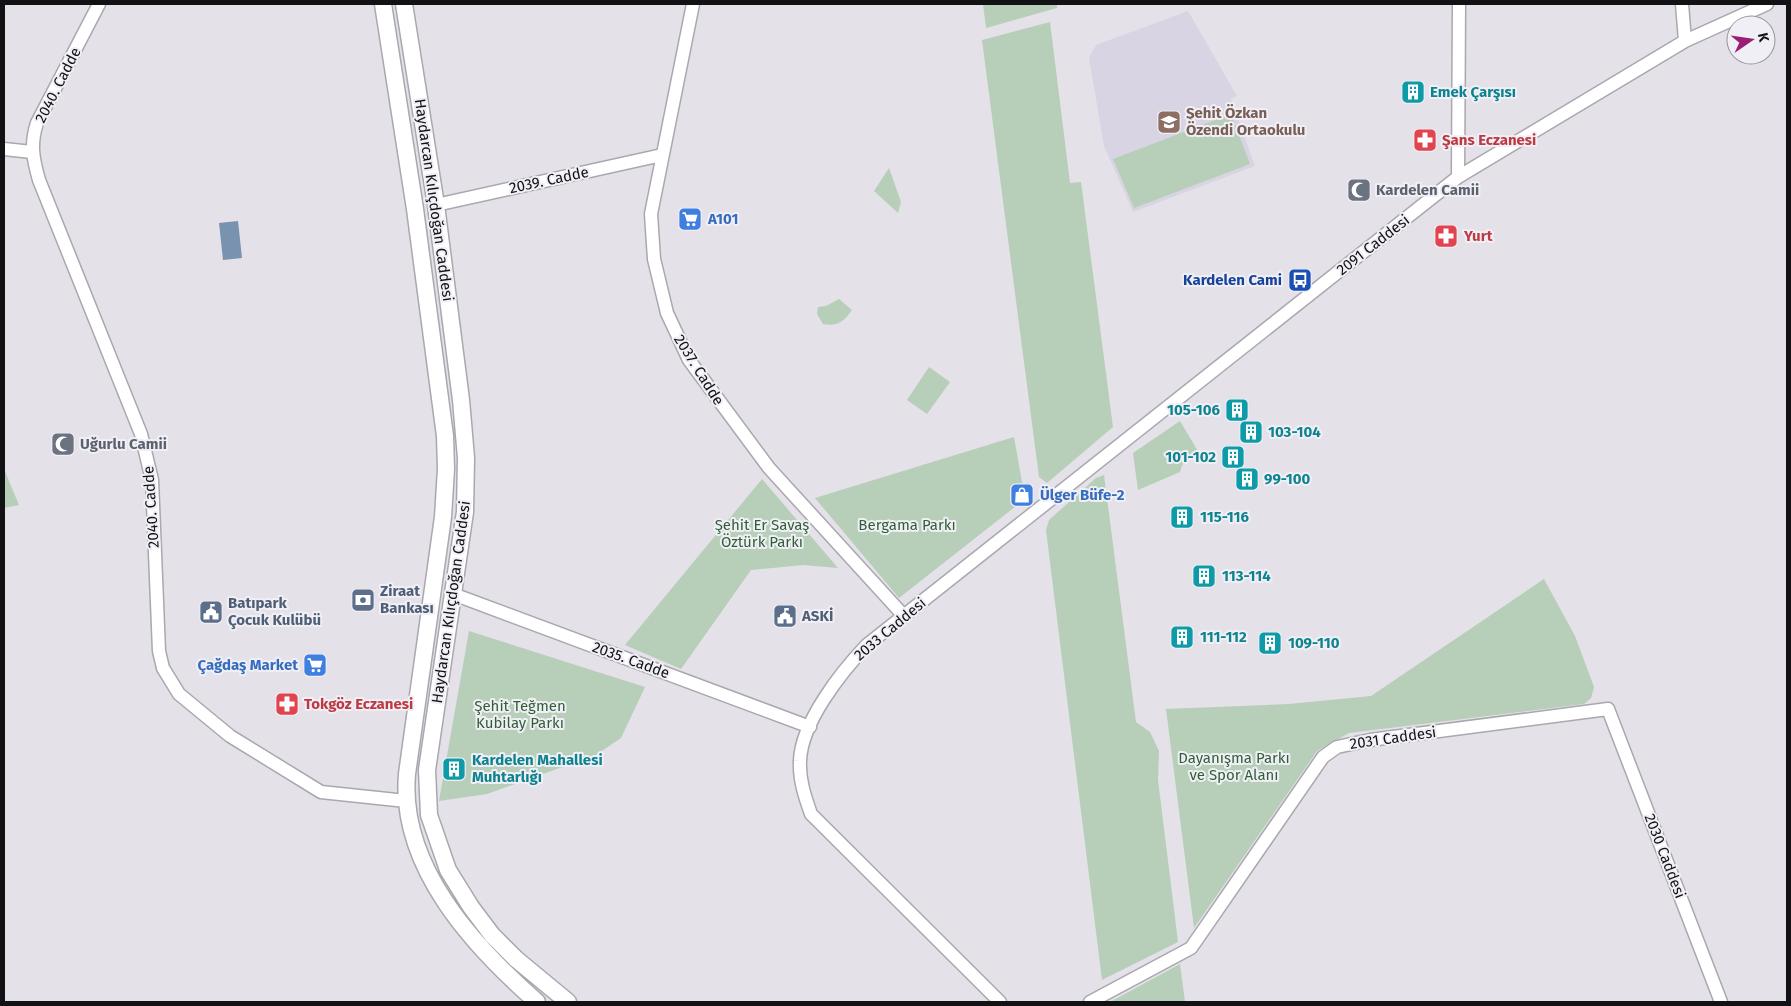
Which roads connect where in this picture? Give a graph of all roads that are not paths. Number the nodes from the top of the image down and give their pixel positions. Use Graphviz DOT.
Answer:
graph roads {
  1 [pos="99,4"];
  2 [pos="383,4"];
  3 [pos="404,4"];
  4 [pos="693,4"];
  5 [pos="1459,4"];
  6 [pos="1682,4"];
  7 [pos="1767,4"];
  8 [pos="1685,41"];
  9 [pos="4,149"];
  10 [pos="32,152"];
  11 [pos="662,155"];
  12 [pos="1458,177"];
  13 [pos="436,205"];
  14 [pos="1127,439"];
  15 [pos="453,594"];
  16 [pos="904,616"];
  17 [pos="1608,709"];
  18 [pos="810,727"];
  19 [pos="406,801"];
  20 [pos="427,801"];
  21 [pos="537,1002"];
  22 [pos="568,1002"];
  23 [pos="1000,1002"];
  24 [pos="1090,1002"];
  25 [pos="1721,1002"];
  1 -- 10 [label="street, 2040. Cadde"];
  2 -- 19 [label="main road, Haydarcan Kılıçdoğan Caddesi"];
  3 -- 13 [label="main road, Haydarcan Kılıçdoğan Caddesi"];
  4 -- 11 [label="street, 2037. Cadde"];
  5 -- 12 [label="street"];
  6 -- 8 [label="street"];
  7 -- 8 [label="street, 2091 Caddesi"];
  8 -- 12 [label="street, 2091 Caddesi"];
  9 -- 10 [label="street"];
  10 -- 19 [label="street, 2040. Cadde"];
  11 -- 13 [label="street, 2039. Cadde"];
  11 -- 16 [label="street, 2037. Cadde"];
  12 -- 14 [label="street, 2091 Caddesi"];
  13 -- 15 [label="main road, Haydarcan Kılıçdoğan Caddesi"];
  14 -- 16 [label="street, 2033 Caddesi"];
  15 -- 18 [label="street, 2035. Cadde"];
  15 -- 20 [label="main road, Haydarcan Kılıçdoğan Caddesi"];
  16 -- 18 [label="street, 2033 Caddesi"];
  17 -- 24 [label="street, 2031 Caddesi"];
  17 -- 25 [label="street, 2030 Caddesi"];
  18 -- 23 [label="street, 2033 Caddesi"];
  19 -- 20 [label="main road"];
  19 -- 21 [label="main road, Haydarcan Kılıçdoğan Caddesi"];
  20 -- 22 [label="main road, Haydarcan Kılıçdoğan Caddesi"];
}
